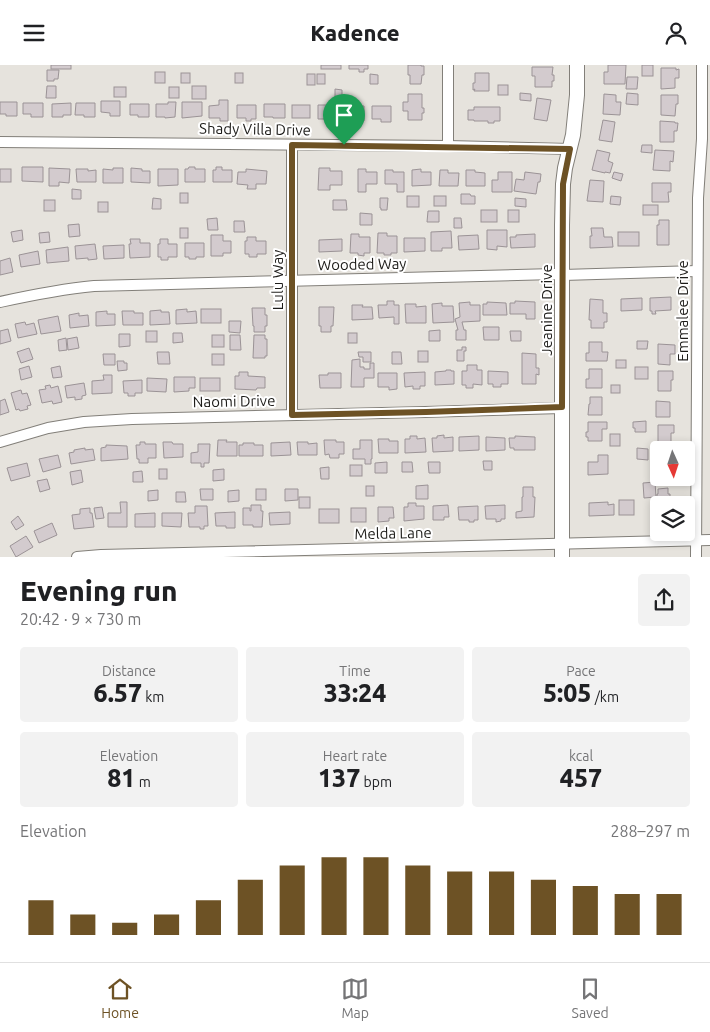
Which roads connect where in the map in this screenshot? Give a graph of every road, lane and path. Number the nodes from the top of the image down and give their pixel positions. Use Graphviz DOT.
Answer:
graph roads {
  1 [pos="448,65"];
  2 [pos="577,65"];
  3 [pos="702,65"];
  4 [pos="0,142"];
  5 [pos="292,145"];
  6 [pos="448,146"];
  7 [pos="570,149"];
  8 [pos="697,271"];
  9 [pos="563,275"];
  10 [pos="292,281"];
  11 [pos="0,302"];
  12 [pos="562,407"];
  13 [pos="292,415"];
  14 [pos="0,442"];
  15 [pos="710,540"];
  16 [pos="696,541"];
  17 [pos="562,551"];
  18 [pos="427,552"];
  19 [pos="77,557"];
  20 [pos="696,557"];
  1 -- 6 [label="street"];
  2 -- 7 [label="street, Jeanine Drive"];
  3 -- 8 [label="street, Emmalee Drive"];
  4 -- 5 [label="street, Shady Villa Drive"];
  5 -- 6 [label="street, Shady Villa Drive"];
  5 -- 10 [label="street, Lulu Way"];
  6 -- 7 [label="street, Shady Villa Drive"];
  7 -- 9 [label="street, Jeanine Drive"];
  8 -- 9 [label="street, Wooded Way"];
  8 -- 16 [label="street, Emmalee Drive"];
  9 -- 10 [label="street, Wooded Way"];
  9 -- 12 [label="street, Jeanine Drive"];
  10 -- 11 [label="street, Wooded Way"];
  10 -- 13 [label="street, Lulu Way"];
  12 -- 13 [label="street, Naomi Drive"];
  12 -- 17 [label="street, Jeanine Drive"];
  13 -- 14 [label="street, Naomi Drive"];
  15 -- 16 [label="street, Melda Lane"];
  16 -- 17 [label="street, Melda Lane"];
  16 -- 20 [label="street, Emmalee Drive"];
  17 -- 18 [label="street, Melda Lane"];
  18 -- 19 [label="street, Melda Lane"];
}
